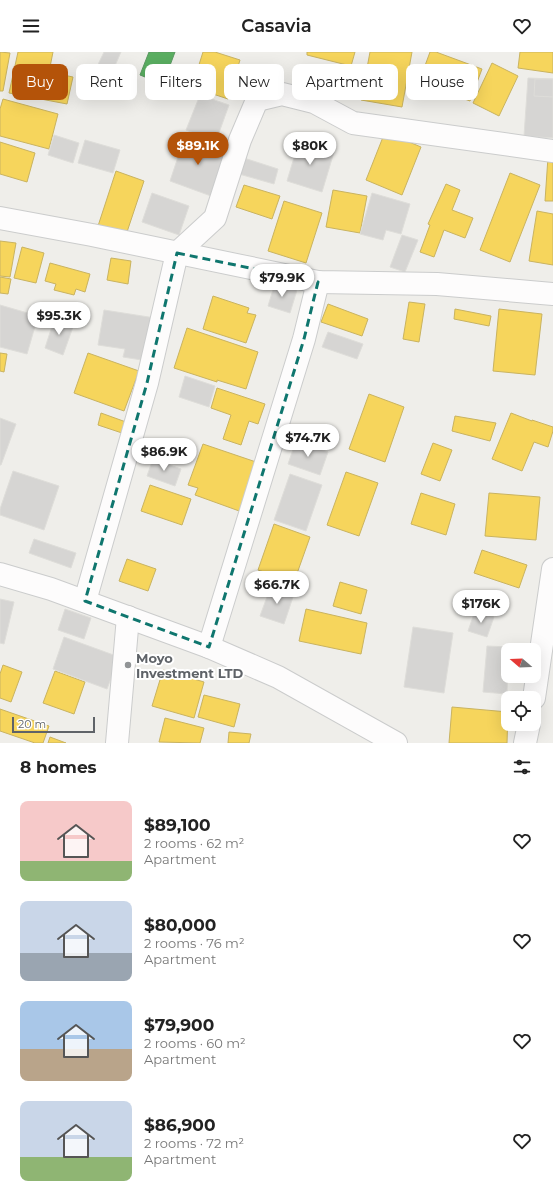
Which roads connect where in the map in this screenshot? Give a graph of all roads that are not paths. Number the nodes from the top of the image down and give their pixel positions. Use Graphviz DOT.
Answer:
graph roads {
  1 [pos="553,151"];
  2 [pos="0,218"];
  3 [pos="177,253"];
  4 [pos="318,282"];
  5 [pos="553,294"];
  6 [pos="553,569"];
  7 [pos="0,574"];
  8 [pos="85,601"];
  9 [pos="128,617"];
  10 [pos="209,647"];
  11 [pos="535,691"];
  12 [pos="528,731"];
  13 [pos="117,743"];
  14 [pos="396,743"];
  15 [pos="525,743"];
  1 -- 3 [label="street"];
  2 -- 3 [label="street"];
  3 -- 4 [label="street"];
  3 -- 8 [label="street"];
  4 -- 5 [label="street"];
  4 -- 10 [label="street"];
  6 -- 11 [label="street"];
  7 -- 8 [label="street"];
  8 -- 9 [label="street"];
  9 -- 10 [label="street"];
  9 -- 13 [label="street"];
  10 -- 14 [label="street"];
  12 -- 15 [label="street"];
}
